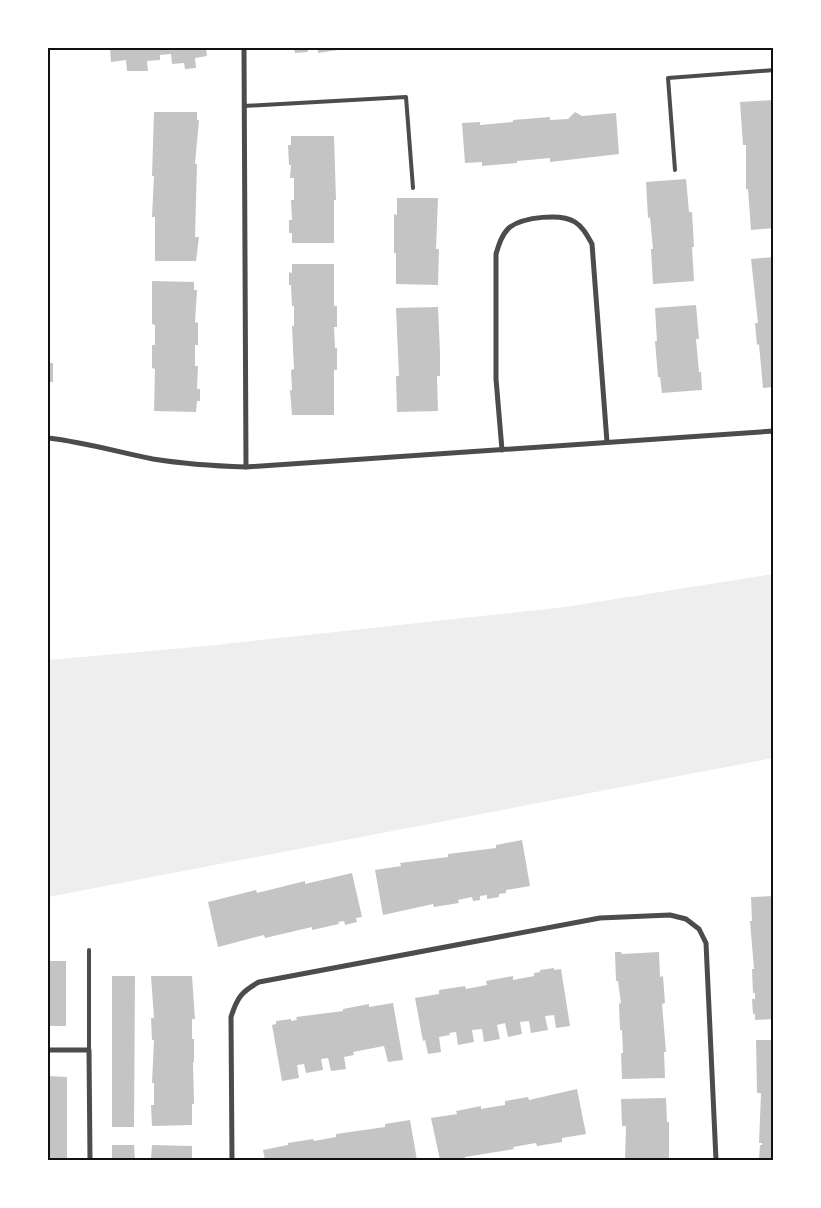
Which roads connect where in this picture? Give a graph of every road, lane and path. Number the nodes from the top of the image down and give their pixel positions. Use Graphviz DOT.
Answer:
graph roads {
  1 [pos="244,48"];
  2 [pos="774,70"];
  3 [pos="244,106"];
  4 [pos="675,170"];
  5 [pos="413,188"];
  6 [pos="774,431"];
  7 [pos="48,438"];
  8 [pos="607,442"];
  9 [pos="502,450"];
  10 [pos="246,467"];
  11 [pos="89,950"];
  12 [pos="48,1050"];
  13 [pos="89,1050"];
  14 [pos="90,1160"];
  15 [pos="232,1160"];
  16 [pos="716,1160"];
  1 -- 3 [label="street"];
  2 -- 4 [label="lane"];
  3 -- 5 [label="lane"];
  3 -- 10 [label="street"];
  6 -- 8 [label="street"];
  7 -- 10 [label="street"];
  8 -- 9 [label="street"];
  8 -- 9 [label="street"];
  9 -- 10 [label="street"];
  11 -- 13 [label="lane"];
  12 -- 13 [label="street"];
  13 -- 14 [label="street"];
  15 -- 16 [label="street"];
}
